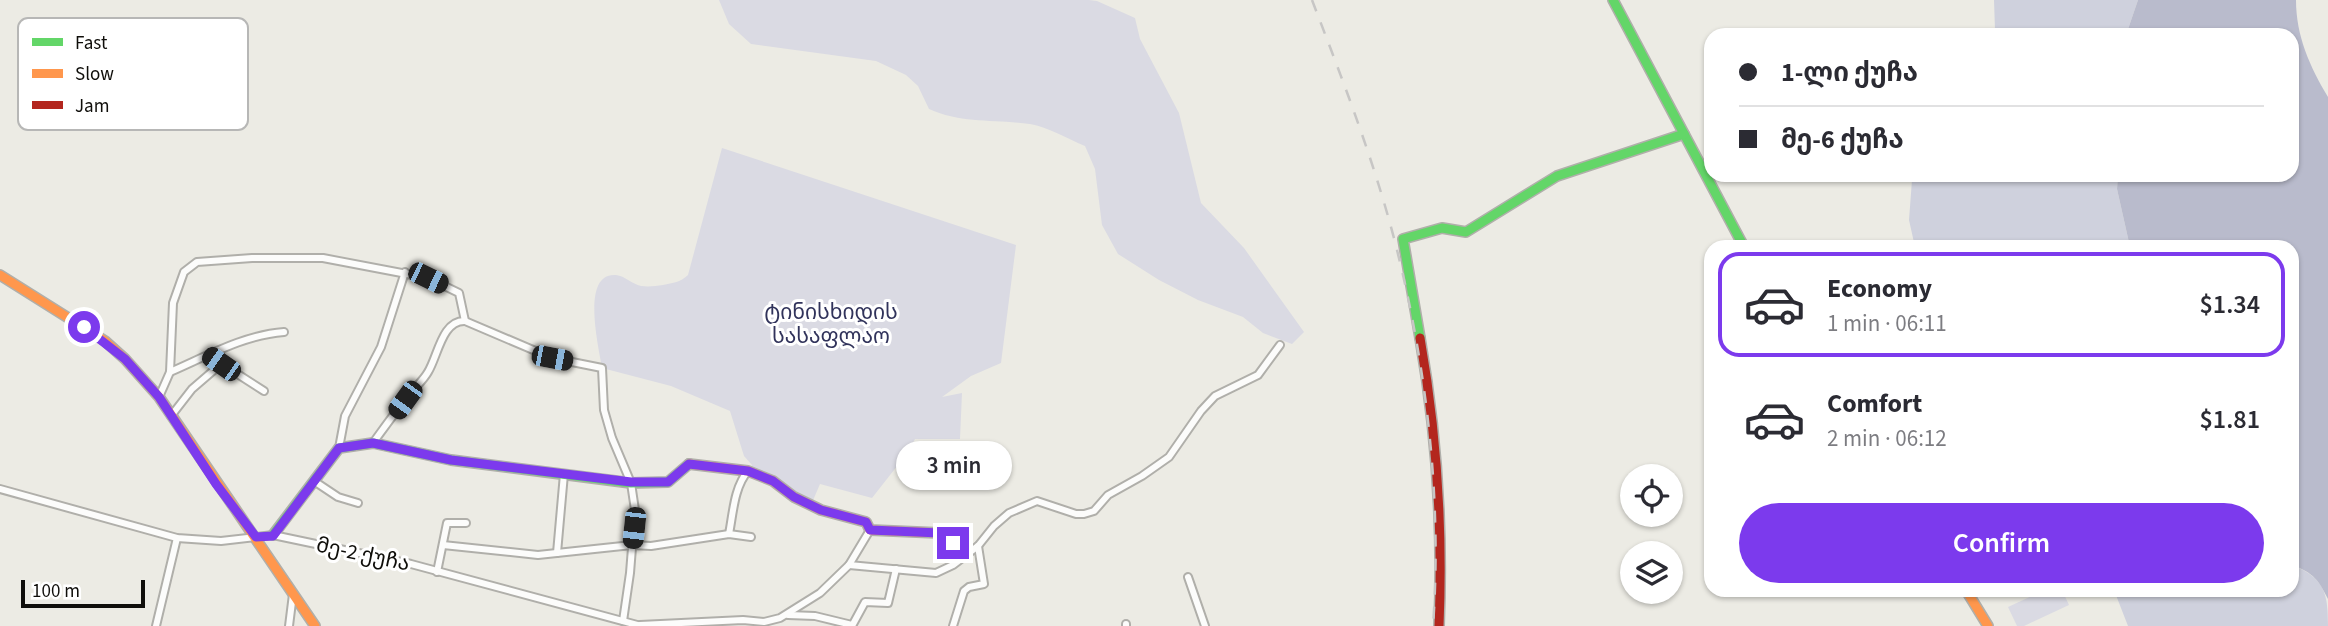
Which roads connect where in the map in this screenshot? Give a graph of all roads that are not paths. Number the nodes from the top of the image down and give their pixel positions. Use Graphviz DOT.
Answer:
graph roads {
  1 [pos="1613,0"];
  2 [pos="1684,134"];
  3 [pos="1704,172"];
  4 [pos="1709,182"];
  5 [pos="1740,240"];
  6 [pos="405,272"];
  7 [pos="0,275"];
  8 [pos="465,321"];
  9 [pos="284,332"];
  10 [pos="1280,345"];
  11 [pos="208,355"];
  12 [pos="221,364"];
  13 [pos="170,372"];
  14 [pos="264,391"];
  15 [pos="159,397"];
  16 [pos="171,416"];
  17 [pos="373,443"];
  18 [pos="339,448"];
  19 [pos="748,471"];
  20 [pos="564,474"];
  21 [pos="314,481"];
  22 [pos="631,482"];
  23 [pos="0,489"];
  24 [pos="358,503"];
  25 [pos="466,523"];
  26 [pos="870,530"];
  27 [pos="729,534"];
  28 [pos="273,536"];
  29 [pos="256,537"];
  30 [pos="751,537"];
  31 [pos="177,538"];
  32 [pos="443,545"];
  33 [pos="632,545"];
  34 [pos="978,546"];
  35 [pos="557,553"];
  36 [pos="967,554"];
  37 [pos="849,565"];
  38 [pos="896,569"];
  39 [pos="437,572"];
  40 [pos="1188,577"];
  41 [pos="293,594"];
  42 [pos="1970,597"];
  43 [pos="786,614"];
  44 [pos="623,621"];
  45 [pos="764,622"];
  46 [pos="743,623"];
  47 [pos="852,625"];
  48 [pos="156,626"];
  49 [pos="289,626"];
  50 [pos="315,626"];
  51 [pos="641,626"];
  52 [pos="771,626"];
  53 [pos="953,626"];
  54 [pos="1205,626"];
  55 [pos="1439,626"];
  56 [pos="1988,626"];
  1 -- 2 [label="street"];
  2 -- 3 [label="street"];
  2 -- 55 [label="street"];
  4 -- 5 [label="street"];
  6 -- 8 [label="street"];
  6 -- 13 [label="street"];
  6 -- 18 [label="street"];
  7 -- 15 [label="street"];
  8 -- 17 [label="street"];
  8 -- 22 [label="street"];
  9 -- 11 [label="street"];
  10 -- 34 [label="street"];
  11 -- 12 [label="street"];
  11 -- 13 [label="street"];
  12 -- 14 [label="street"];
  12 -- 16 [label="street"];
  13 -- 15 [label="street"];
  15 -- 16 [label="street"];
  16 -- 29 [label="street"];
  17 -- 18 [label="street"];
  17 -- 20 [label="street"];
  18 -- 21 [label="street"];
  19 -- 22 [label="street"];
  19 -- 26 [label="street"];
  19 -- 27 [label="street"];
  20 -- 22 [label="street"];
  20 -- 35 [label="street"];
  21 -- 24 [label="street"];
  21 -- 28 [label="street"];
  22 -- 33 [label="street"];
  23 -- 31 [label="street, მე-2 ქუჩა"];
  25 -- 32 [label="street"];
  26 -- 36 [label="street"];
  26 -- 37 [label="street"];
  27 -- 30 [label="street"];
  27 -- 33 [label="street"];
  28 -- 29 [label="street, მე-2 ქუჩა"];
  28 -- 39 [label="street, მე-2 ქუჩა"];
  29 -- 31 [label="street, მე-2 ქუჩა"];
  29 -- 41 [label="street"];
  31 -- 48 [label="street"];
  32 -- 35 [label="street"];
  32 -- 39 [label="street"];
  33 -- 35 [label="street"];
  33 -- 44 [label="street"];
  34 -- 36 [label="street"];
  34 -- 53 [label="street"];
  36 -- 38 [label="street"];
  37 -- 38 [label="street"];
  37 -- 43 [label="street"];
  38 -- 47 [label="street"];
  39 -- 44 [label="street, მე-2 ქუჩა"];
  40 -- 54 [label="street"];
  41 -- 49 [label="street"];
  41 -- 50 [label="street"];
  42 -- 56 [label="street"];
  43 -- 45 [label="street"];
  43 -- 47 [label="street"];
  44 -- 51 [label="street, მე-2 ქუჩა"];
  45 -- 46 [label="street, მე-2 ქუჩა"];
  45 -- 52 [label="street"];
  46 -- 51 [label="street, მე-2 ქუჩა"];
}
